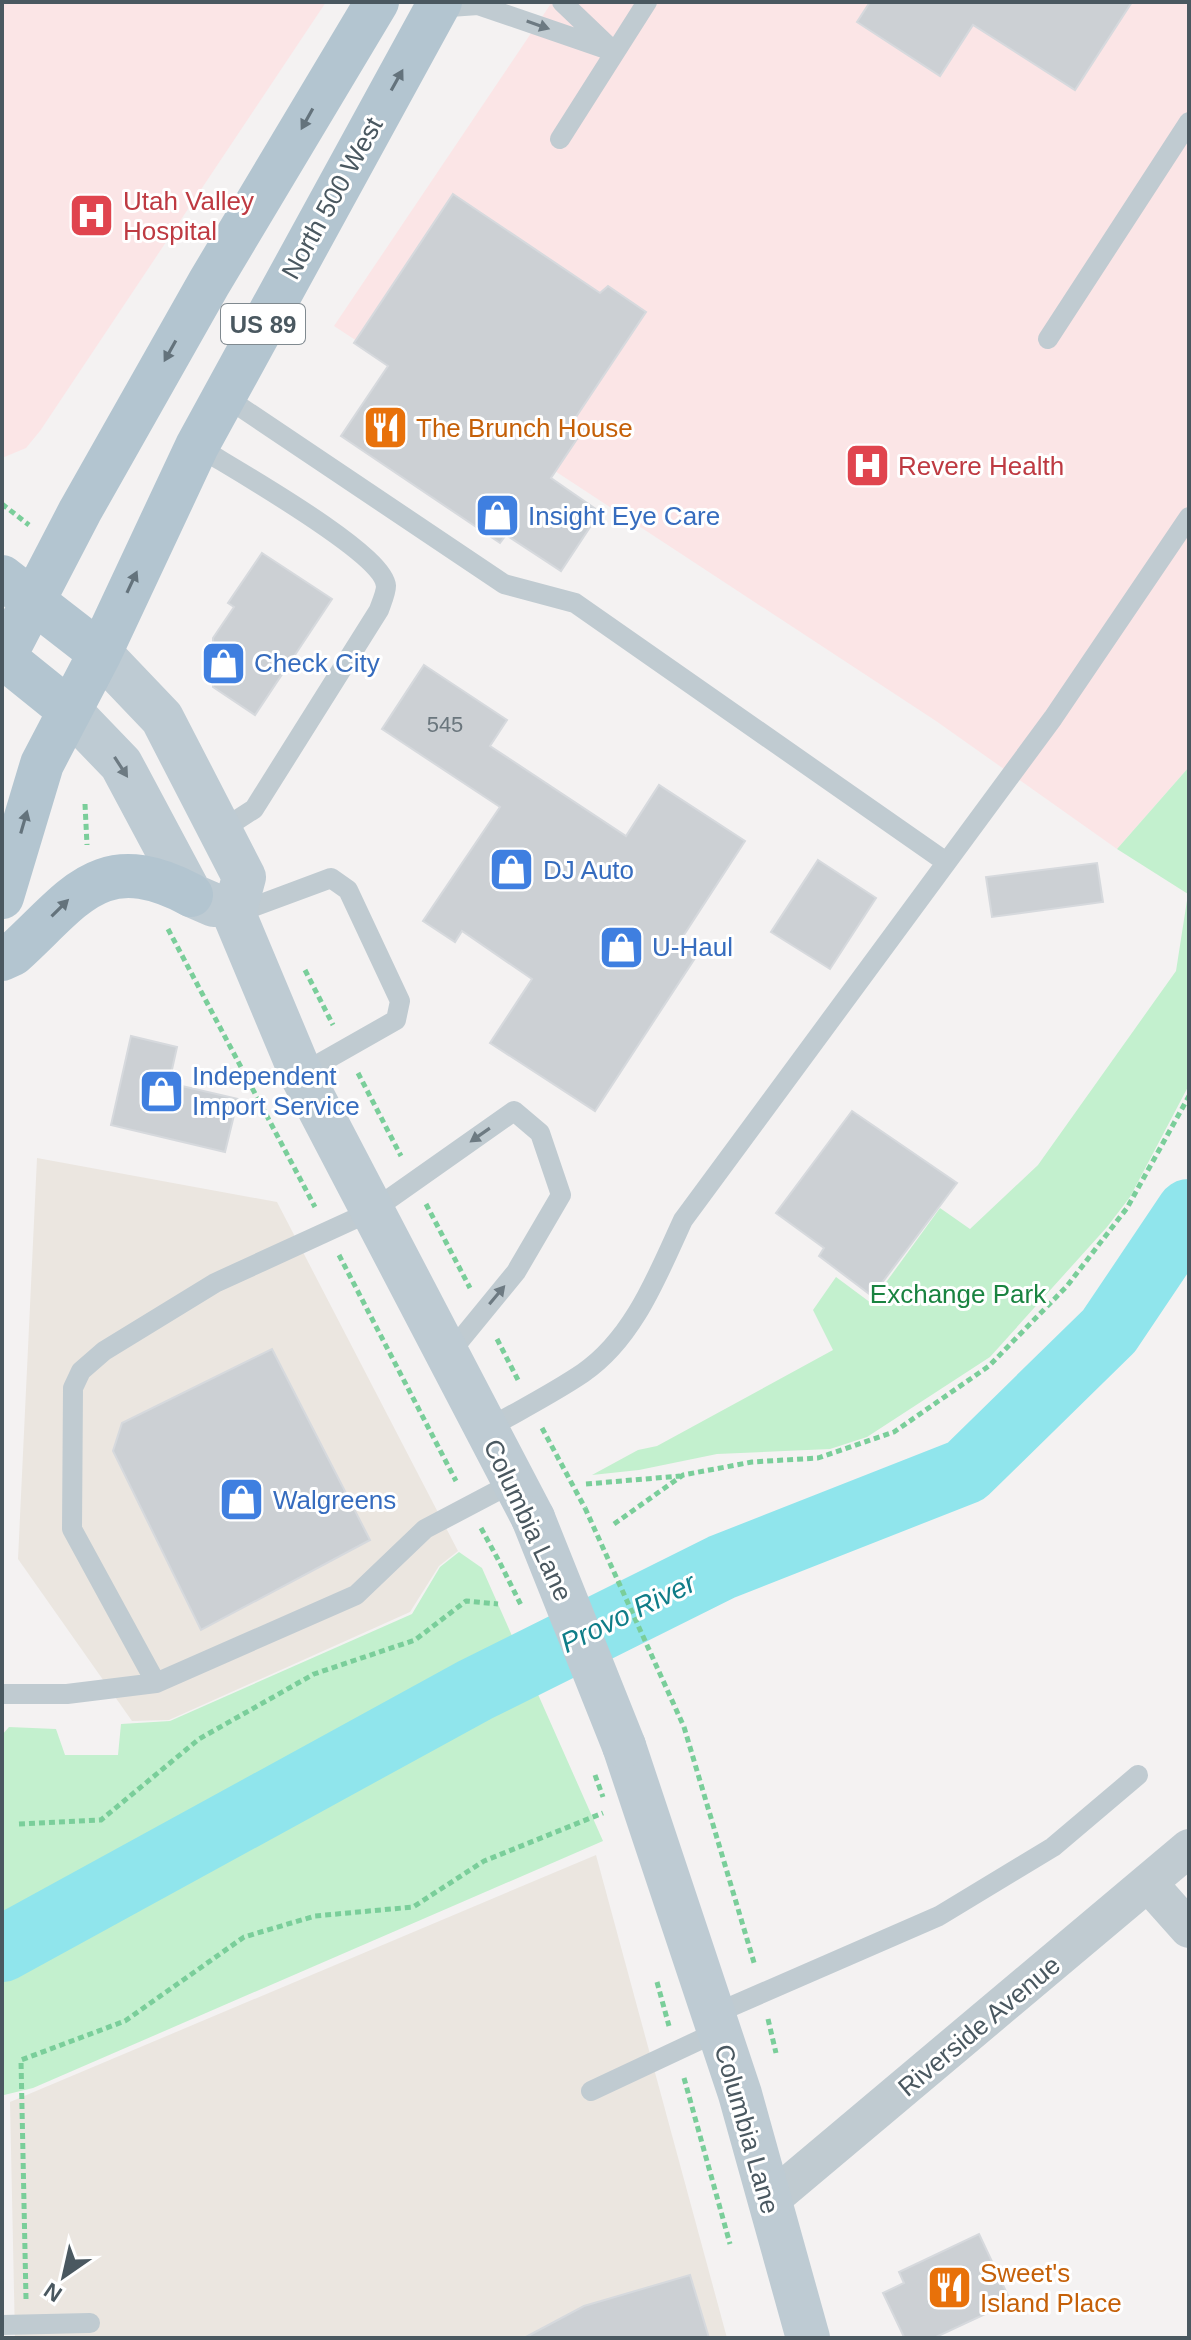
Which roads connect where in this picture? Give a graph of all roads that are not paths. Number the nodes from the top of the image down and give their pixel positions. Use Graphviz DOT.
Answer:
graph roads {
  1 [pos="377,2"];
  2 [pos="562,2"];
  3 [pos="647,2"];
  4 [pos="438,5"];
  5 [pos="615,52"];
  6 [pos="1189,122"];
  7 [pos="560,139"];
  8 [pos="1048,339"];
  9 [pos="224,396"];
  10 [pos="197,446"];
  11 [pos="1189,517"];
  12 [pos="18,590"];
  13 [pos="100,653"];
  14 [pos="3,658"];
  15 [pos="69,710"];
  16 [pos="220,831"];
  17 [pos="946,862"];
  18 [pos="2,897"];
  19 [pos="177,907"];
  20 [pos="234,914"];
  21 [pos="2,959"];
  22 [pos="301,1074"];
  23 [pos="372,1211"];
  24 [pos="448,1355"];
  25 [pos="487,1429"];
  26 [pos="524,1500"];
  27 [pos="156,1683"];
  28 [pos="2,1694"];
  29 [pos="1138,1775"];
  30 [pos="1189,1848"];
  31 [pos="1148,1883"];
  32 [pos="1189,1929"];
  33 [pos="716,2023"];
  34 [pos="591,2091"];
  35 [pos="768,2202"];
  36 [pos="90,2323"];
  37 [pos="2,2325"];
  38 [pos="808,2338"];
  1 -- 12 [label="main road, US 89, one-way"];
  2 -- 5 [label="lane"];
  3 -- 5 [label="lane"];
  4 -- 5 [label="lane, one-way"];
  9 -- 4 [label="main road, North 500 West / US 89, one-way"];
  5 -- 7 [label="lane"];
  6 -- 8 [label="lane"];
  9 -- 10 [label="main road, North 500 West / US 89"];
  9 -- 17 [label="lane"];
  13 -- 10 [label="main road, North 500 West / US 89, one-way"];
  10 -- 16 [label="lane"];
  11 -- 17 [label="lane"];
  12 -- 13 [label="main road"];
  12 -- 14 [label="main road, US 89"];
  13 -- 15 [label="main road, US 89"];
  13 -- 16 [label="main road"];
  14 -- 15 [label="main road"];
  18 -- 15 [label="main road, US 89, one-way"];
  15 -- 19 [label="main road, one-way"];
  16 -- 20 [label="main road"];
  17 -- 25 [label="lane"];
  19 -- 20 [label="main road"];
  21 -- 19 [label="main road, one-way"];
  20 -- 22 [label="main road, Columbia Lane"];
  20 -- 22 [label="lane"];
  22 -- 23 [label="main road, Columbia Lane"];
  23 -- 24 [label="main road, Columbia Lane"];
  24 -- 23 [label="lane, one-way"];
  23 -- 27 [label="lane"];
  24 -- 25 [label="main road, Columbia Lane"];
  25 -- 26 [label="main road, Columbia Lane"];
  26 -- 27 [label="lane"];
  26 -- 33 [label="main road, Columbia Lane, bridge"];
  27 -- 28 [label="lane"];
  29 -- 33 [label="lane"];
  30 -- 31 [label="street, Riverside Avenue"];
  31 -- 32 [label="street"];
  31 -- 35 [label="street, Riverside Avenue"];
  33 -- 34 [label="lane"];
  33 -- 35 [label="main road, Columbia Lane"];
  35 -- 38 [label="main road, Columbia Lane"];
  36 -- 37 [label="lane"];
}
